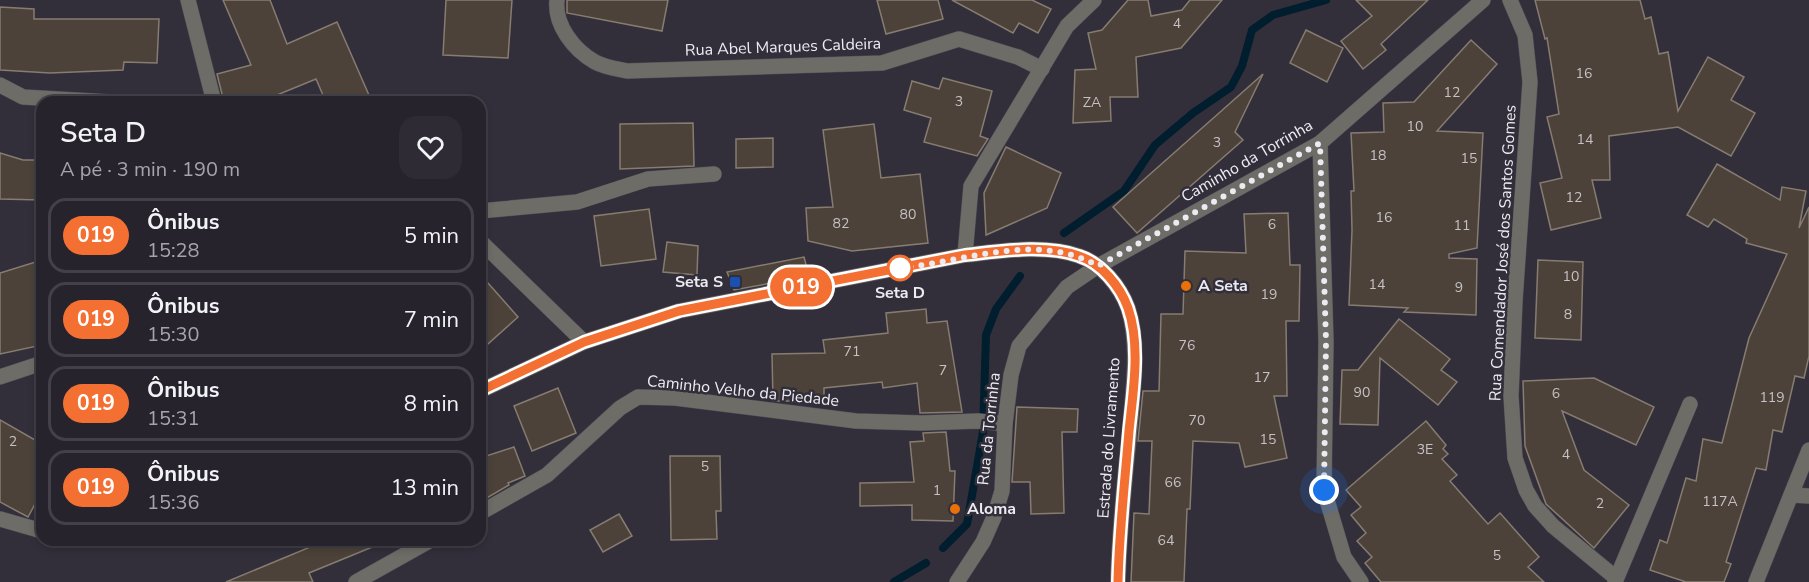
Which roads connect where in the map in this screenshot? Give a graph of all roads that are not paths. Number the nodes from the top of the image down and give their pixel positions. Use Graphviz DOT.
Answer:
graph roads {
  1 [pos="188,0"];
  2 [pos="557,0"];
  3 [pos="1094,0"];
  4 [pos="1483,0"];
  5 [pos="1510,0"];
  6 [pos="1042,69"];
  7 [pos="0,85"];
  8 [pos="212,96"];
  9 [pos="36,99"];
  10 [pos="1320,143"];
  11 [pos="714,174"];
  12 [pos="486,210"];
  13 [pos="486,247"];
  14 [pos="965,255"];
  15 [pos="1098,266"];
  16 [pos="584,342"];
  17 [pos="36,365"];
  18 [pos="0,377"];
  19 [pos="486,388"];
  20 [pos="1690,404"];
  21 [pos="1005,424"];
  22 [pos="1809,450"];
  23 [pos="1791,495"];
  24 [pos="1809,496"];
  25 [pos="486,510"];
  26 [pos="0,519"];
  27 [pos="36,529"];
  28 [pos="420,546"];
  29 [pos="1615,580"];
  30 [pos="356,582"];
  31 [pos="957,582"];
  32 [pos="1118,582"];
  33 [pos="1361,582"];
  34 [pos="1756,582"];
  1 -- 8 [label="street"];
  2 -- 6 [label="street, Rua Abel Marques Caldeira"];
  3 -- 6 [label="street"];
  4 -- 10 [label="street, Caminho da Torrinha"];
  5 -- 29 [label="street, Rua Comendador José dos Santos Gomes"];
  6 -- 14 [label="street"];
  7 -- 9 [label="street"];
  10 -- 15 [label="street, Caminho da Torrinha"];
  10 -- 33 [label="street"];
  11 -- 12 [label="street"];
  13 -- 16 [label="street"];
  14 -- 15 [label="street, Estrada do Livramento"];
  14 -- 16 [label="street, Estrada do Livramento"];
  15 -- 21 [label="street, Rua da Torrinha"];
  15 -- 32 [label="street, Estrada do Livramento"];
  16 -- 19 [label="street, Estrada do Livramento"];
  17 -- 18 [label="street"];
  20 -- 29 [label="street"];
  21 -- 25 [label="street, Caminho Velho da Piedade"];
  21 -- 31 [label="street, Rua da Torrinha"];
  22 -- 23 [label="street"];
  23 -- 24 [label="street"];
  23 -- 34 [label="street"];
  26 -- 27 [label="street"];
  28 -- 30 [label="street"];
}
